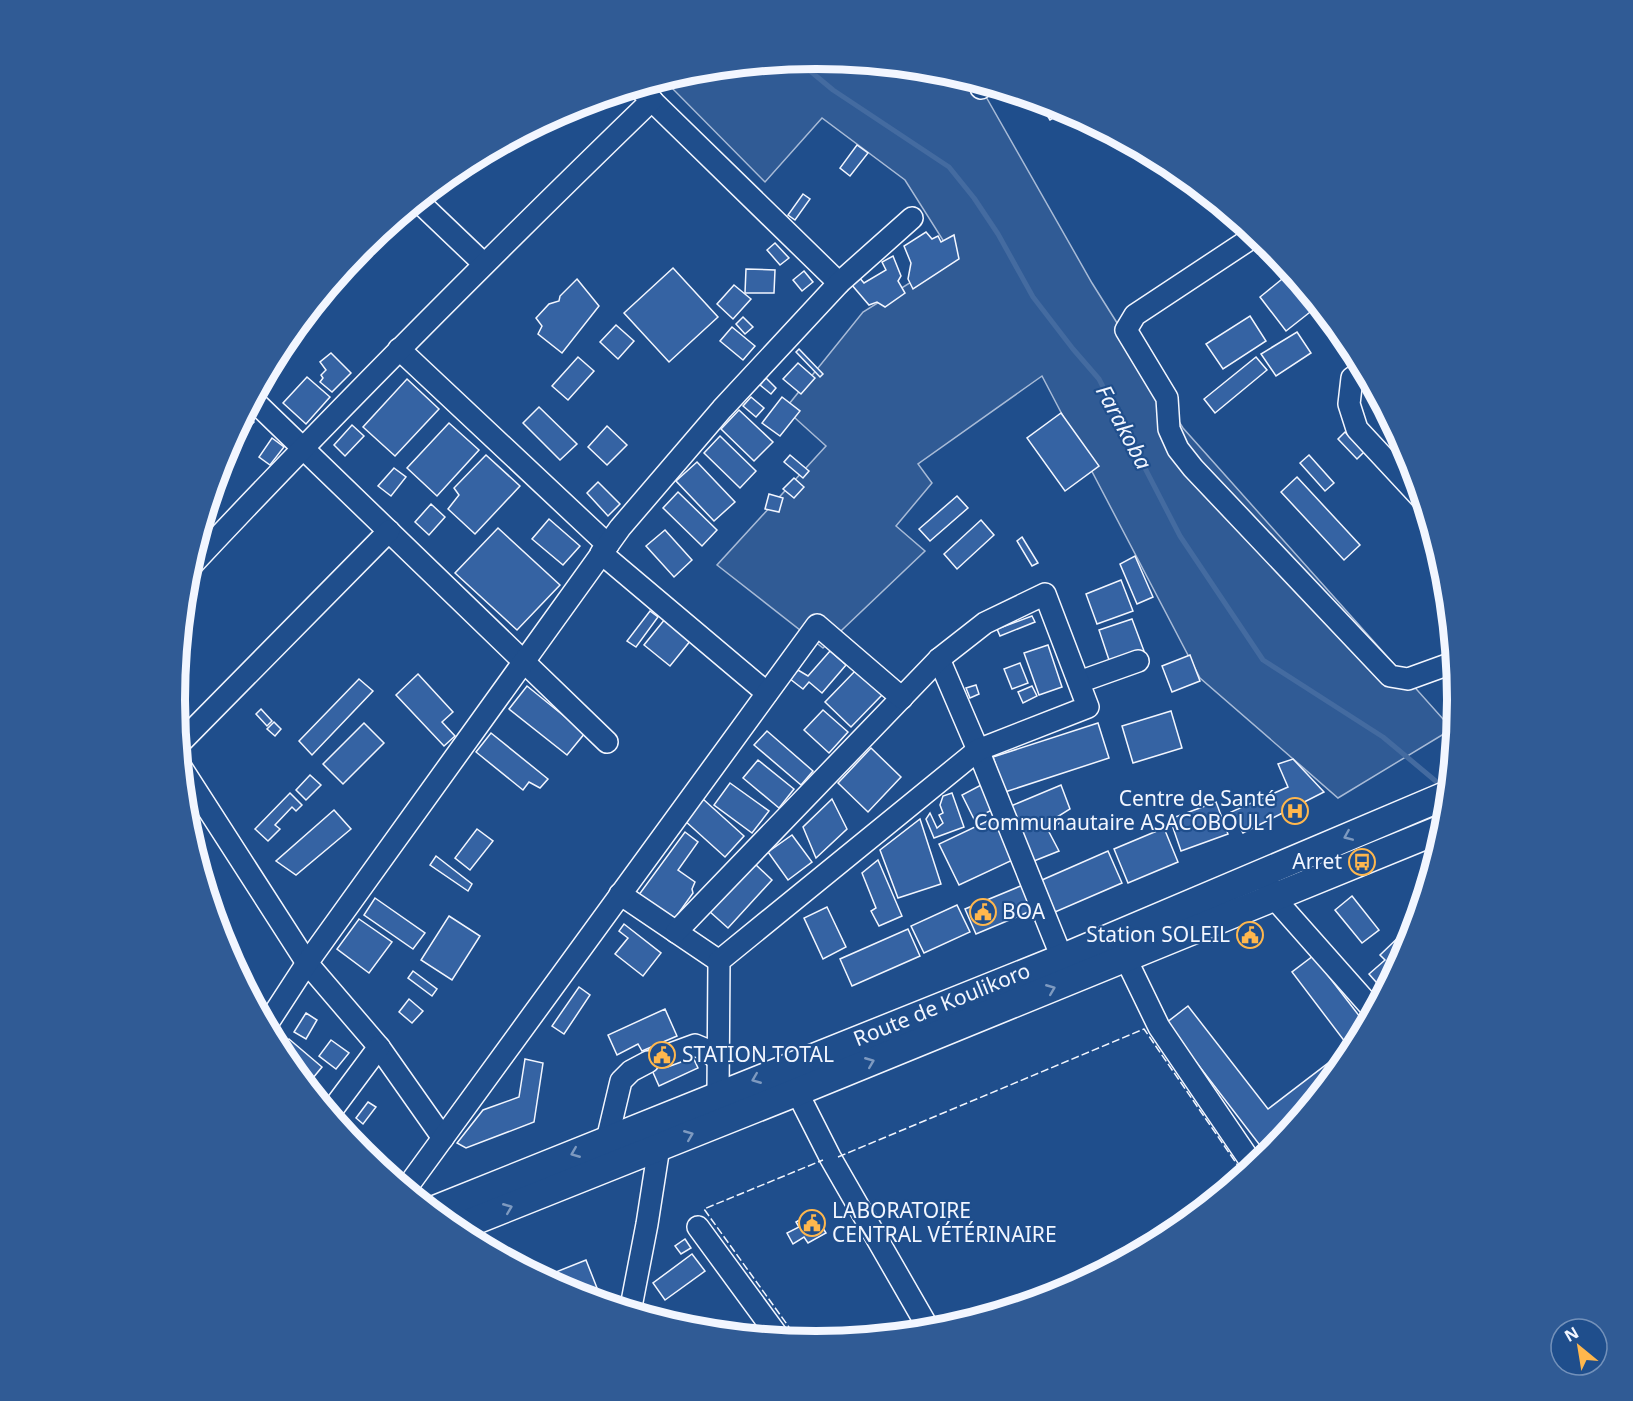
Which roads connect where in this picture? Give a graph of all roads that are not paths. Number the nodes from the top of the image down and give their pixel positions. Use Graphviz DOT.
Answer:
graph roads {
  1 [pos="645,93"];
  2 [pos="423,206"];
  3 [pos="912,218"];
  4 [pos="1248,240"];
  5 [pos="483,263"];
  6 [pos="839,283"];
  7 [pos="399,349"];
  8 [pos="1357,375"];
  9 [pos="259,405"];
  10 [pos="302,448"];
  11 [pos="1403,468"];
  12 [pos="389,531"];
  13 [pos="604,549"];
  14 [pos="203,553"];
  15 [pos="939,659"];
  16 [pos="523,661"];
  17 [pos="1138,661"];
  18 [pos="1447,665"];
  19 [pos="1079,682"];
  20 [pos="767,693"];
  21 [pos="902,698"];
  22 [pos="186,737"];
  23 [pos="607,742"];
  24 [pos="978,750"];
  25 [pos="190,781"];
  26 [pos="1441,798"];
  27 [pos="1434,832"];
  28 [pos="1263,872"];
  29 [pos="620,894"];
  30 [pos="1274,898"];
  31 [pos="676,932"];
  32 [pos="1062,958"];
  33 [pos="1126,959"];
  34 [pos="719,961"];
  35 [pos="307,963"];
  36 [pos="1369,1005"];
  37 [pos="271,1018"];
  38 [pos="379,1047"];
  39 [pos="718,1060"];
  40 [pos="797,1092"];
  41 [pos="718,1094"];
  42 [pos="334,1107"];
  43 [pos="443,1137"];
  44 [pos="607,1140"];
  45 [pos="659,1147"];
  46 [pos="1250,1159"];
  47 [pos="410,1183"];
  48 [pos="440,1207"];
  49 [pos="464,1225"];
  50 [pos="698,1227"];
  51 [pos="632,1303"];
  52 [pos="925,1323"];
  53 [pos="774,1331"];
  1 -- 5 [label="street"];
  1 -- 6 [label="street"];
  2 -- 5 [label="street"];
  3 -- 6 [label="street"];
  4 -- 18 [label="street"];
  5 -- 7 [label="street"];
  6 -- 13 [label="street"];
  7 -- 10 [label="street"];
  7 -- 13 [label="street"];
  8 -- 11 [label="street"];
  9 -- 10 [label="street"];
  10 -- 12 [label="street"];
  10 -- 14 [label="street"];
  12 -- 16 [label="street"];
  12 -- 22 [label="street"];
  13 -- 16 [label="street"];
  13 -- 20 [label="street"];
  15 -- 19 [label="street"];
  15 -- 21 [label="street"];
  15 -- 24 [label="street"];
  16 -- 23 [label="street"];
  16 -- 35 [label="street"];
  17 -- 19 [label="street"];
  19 -- 24 [label="street"];
  20 -- 21 [label="street"];
  20 -- 29 [label="street"];
  21 -- 31 [label="street"];
  24 -- 32 [label="street"];
  24 -- 34 [label="street"];
  25 -- 35 [label="street"];
  26 -- 28 [label="main road, Route de Koulikoro, one-way"];
  27 -- 30 [label="main road, Route de Koulikoro"];
  28 -- 30 [label="street"];
  28 -- 32 [label="main road, Route de Koulikoro"];
  29 -- 31 [label="street"];
  29 -- 43 [label="street"];
  30 -- 33 [label="main road, Route de Koulikoro"];
  30 -- 36 [label="street"];
  31 -- 34 [label="street"];
  32 -- 41 [label="main road, Route de Koulikoro, one-way"];
  40 -- 33 [label="main road, Route de Koulikoro, one-way"];
  33 -- 46 [label="street"];
  34 -- 39 [label="street"];
  35 -- 37 [label="street"];
  35 -- 38 [label="street"];
  38 -- 42 [label="street"];
  38 -- 43 [label="street"];
  39 -- 41 [label="street"];
  39 -- 44 [label="street"];
  45 -- 40 [label="main road, Route de Koulikoro, one-way"];
  40 -- 52 [label="street"];
  41 -- 44 [label="main road, Route de Koulikoro"];
  43 -- 47 [label="street"];
  44 -- 48 [label="main road, Route de Koulikoro, one-way"];
  49 -- 45 [label="main road, Route de Koulikoro, one-way"];
  45 -- 51 [label="street"];
  50 -- 53 [label="street"];
}
